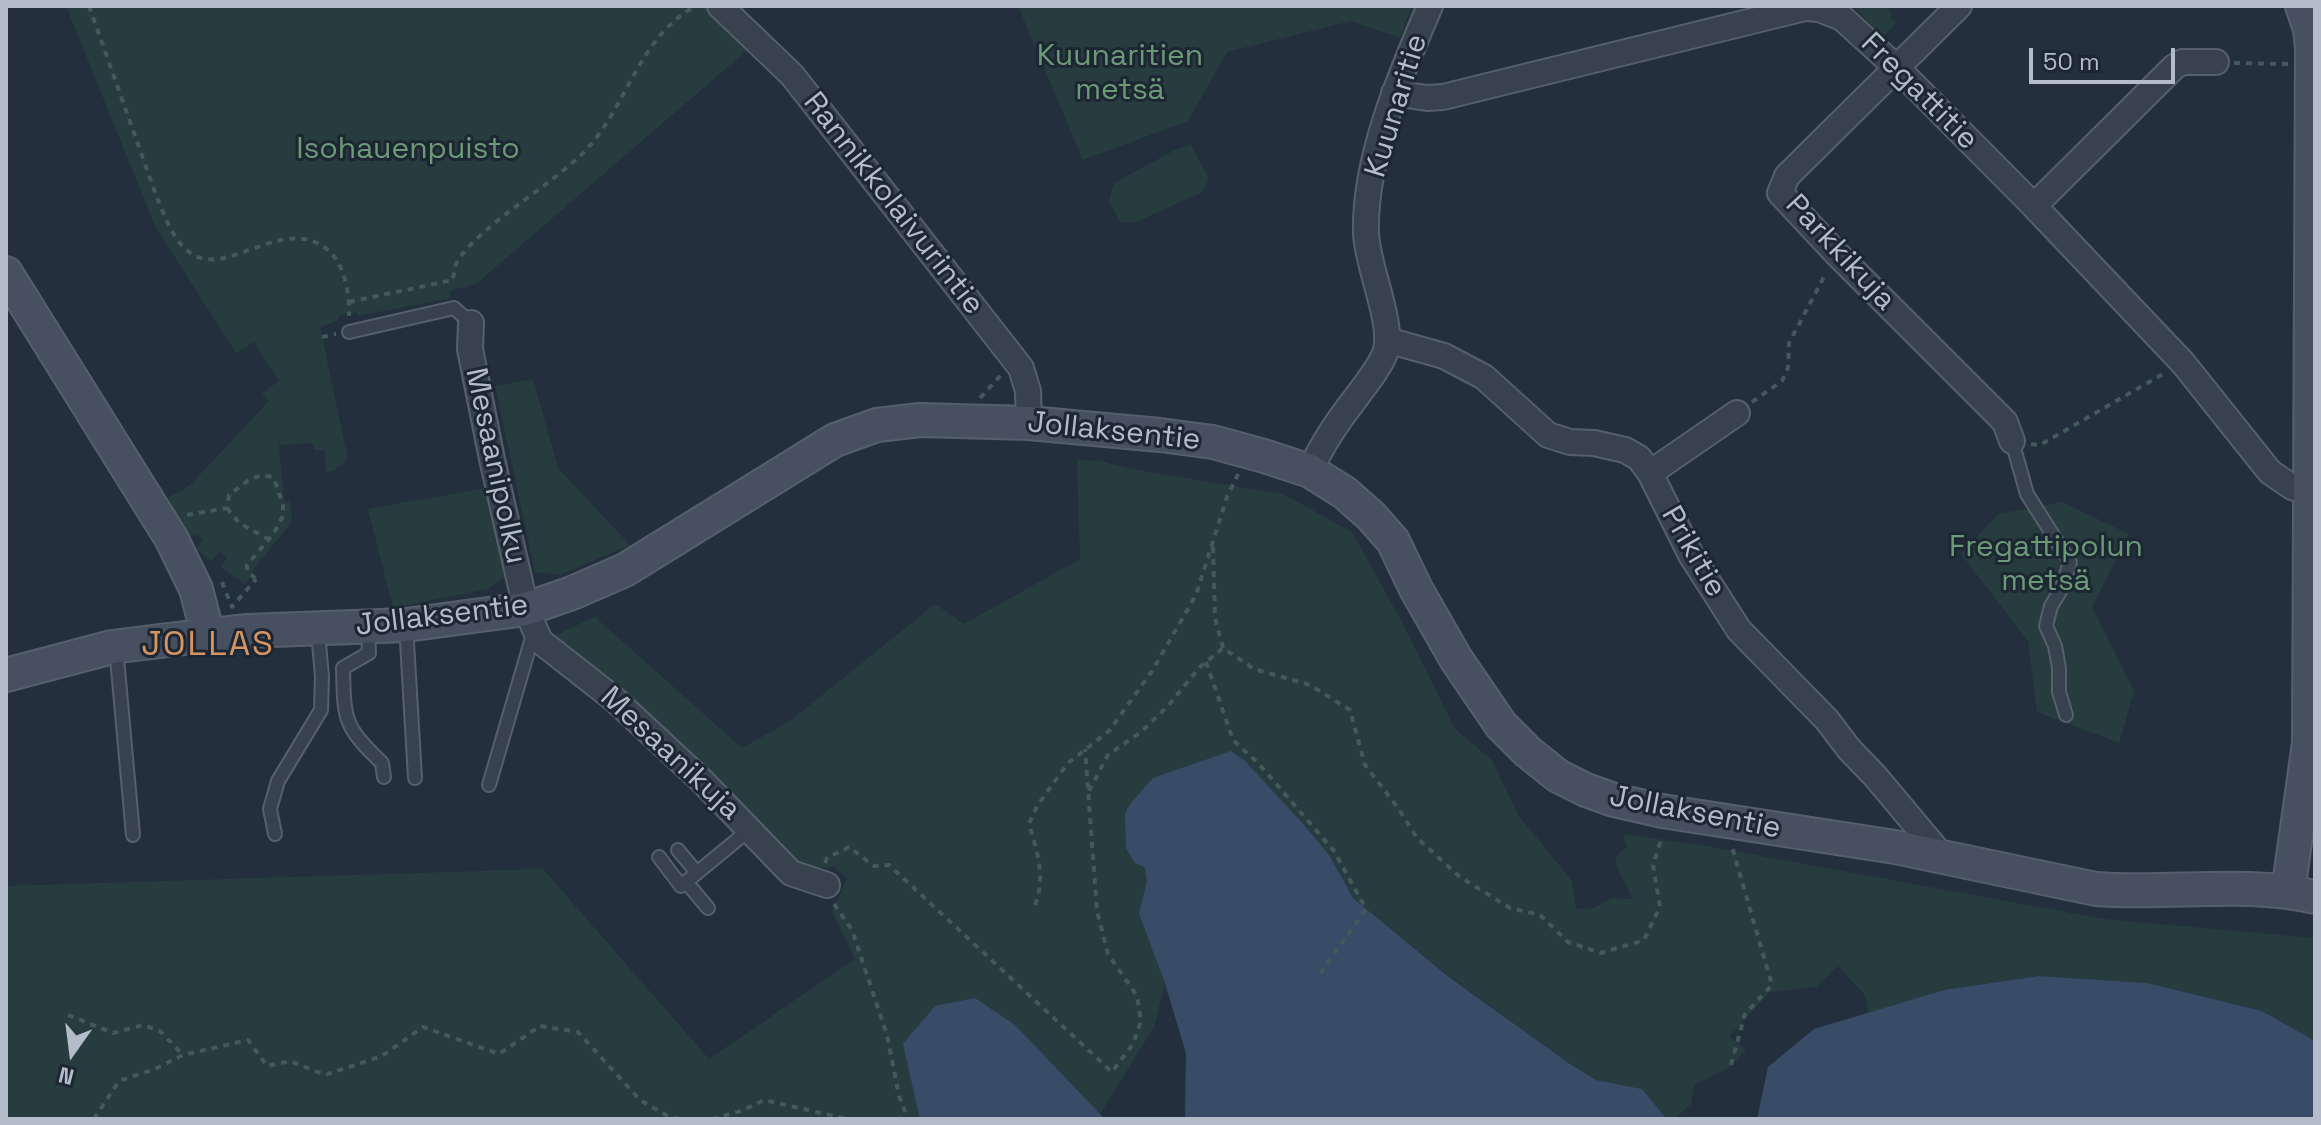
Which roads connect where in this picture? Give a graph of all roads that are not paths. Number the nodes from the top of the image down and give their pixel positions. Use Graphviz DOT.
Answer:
graph roads {
  1 [pos="720,6"];
  2 [pos="1430,6"];
  3 [pos="1959,6"];
  4 [pos="2302,6"];
  5 [pos="2216,62"];
  6 [pos="1897,68"];
  7 [pos="1394,93"];
  8 [pos="2034,206"];
  9 [pos="6,273"];
  10 [pos="471,323"];
  11 [pos="349,332"];
  12 [pos="1387,340"];
  13 [pos="1737,413"];
  14 [pos="1029,423"];
  15 [pos="2012,441"];
  16 [pos="1310,471"];
  17 [pos="1650,473"];
  18 [pos="2313,494"];
  19 [pos="530,619"];
  20 [pos="406,625"];
  21 [pos="368,628"];
  22 [pos="318,630"];
  23 [pos="208,635"];
  24 [pos="116,647"];
  25 [pos="6,675"];
  26 [pos="2066,715"];
  27 [pos="384,777"];
  28 [pos="415,778"];
  29 [pos="2310,784"];
  30 [pos="489,785"];
  31 [pos="749,830"];
  32 [pos="275,834"];
  33 [pos="133,835"];
  34 [pos="678,850"];
  35 [pos="1942,856"];
  36 [pos="659,857"];
  37 [pos="691,877"];
  38 [pos="827,885"];
  39 [pos="2301,895"];
  40 [pos="708,908"];
  1 -- 14 [label="street, Rannikkolaivurintie"];
  2 -- 7 [label="street, Kuunaritie"];
  3 -- 6 [label="street"];
  4 -- 18 [label="main road"];
  5 -- 8 [label="street"];
  6 -- 7 [label="street, Fregattitie"];
  6 -- 8 [label="street, Fregattitie"];
  6 -- 15 [label="street, Parkkikuja"];
  7 -- 12 [label="street, Kuunaritie"];
  8 -- 18 [label="street, Fregattitie"];
  9 -- 23 [label="main road"];
  10 -- 11 [label="lane"];
  10 -- 19 [label="street, Mesaanipolku"];
  12 -- 16 [label="street"];
  12 -- 17 [label="street, Prikitie"];
  13 -- 17 [label="street"];
  14 -- 16 [label="main road, Jollaksentie"];
  14 -- 19 [label="main road, Jollaksentie"];
  15 -- 26 [label="lane"];
  16 -- 35 [label="main road, Jollaksentie"];
  17 -- 35 [label="street, Prikitie"];
  18 -- 29 [label="main road"];
  19 -- 20 [label="main road, Jollaksentie"];
  19 -- 30 [label="lane"];
  19 -- 31 [label="street, Mesaanikuja"];
  20 -- 21 [label="main road, Jollaksentie"];
  20 -- 28 [label="lane"];
  21 -- 22 [label="main road, Jollaksentie"];
  21 -- 27 [label="lane"];
  22 -- 23 [label="main road, Jollaksentie"];
  22 -- 32 [label="lane"];
  23 -- 24 [label="main road, Jollaksentie"];
  24 -- 25 [label="main road, Jollaksentie"];
  24 -- 33 [label="lane"];
  29 -- 39 [label="main road"];
  31 -- 37 [label="lane"];
  31 -- 38 [label="street, Mesaanikuja"];
  34 -- 37 [label="lane"];
  35 -- 39 [label="main road, Jollaksentie"];
  36 -- 37 [label="lane"];
  37 -- 40 [label="lane"];
}
